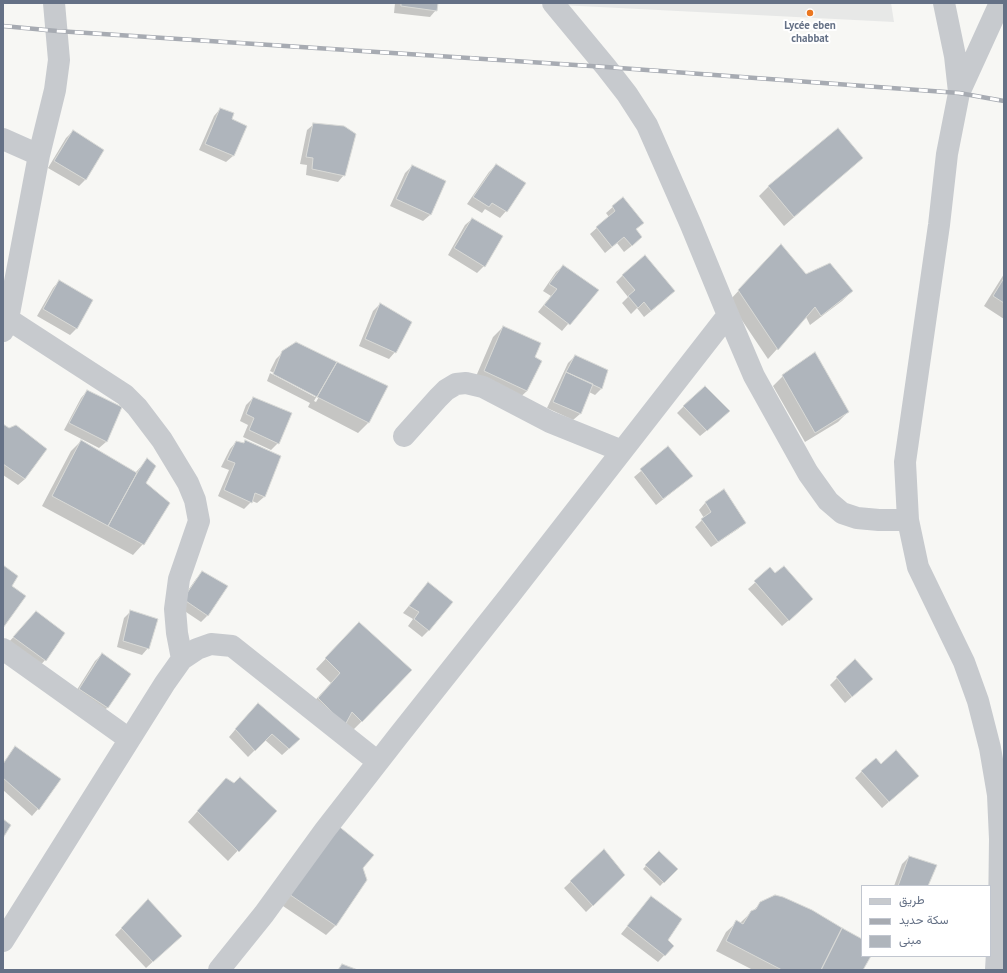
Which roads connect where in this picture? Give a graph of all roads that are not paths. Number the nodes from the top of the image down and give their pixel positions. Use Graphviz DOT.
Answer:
graph roads {
  1 [pos="54,3"];
  2 [pos="553,3"];
  3 [pos="944,3"];
  4 [pos="1000,3"];
  5 [pos="959,94"];
  6 [pos="3,139"];
  7 [pos="39,155"];
  8 [pos="728,315"];
  9 [pos="5,325"];
  10 [pos="404,436"];
  11 [pos="622,451"];
  12 [pos="908,520"];
  13 [pos="3,649"];
  14 [pos="182,659"];
  15 [pos="129,739"];
  16 [pos="378,762"];
  17 [pos="5,934"];
  18 [pos="219,970"];
  19 [pos="996,970"];
  1 -- 7 [label="street"];
  2 -- 8 [label="street"];
  3 -- 5 [label="street"];
  4 -- 5 [label="street"];
  5 -- 12 [label="street"];
  6 -- 7 [label="street"];
  7 -- 9 [label="street"];
  8 -- 11 [label="street"];
  8 -- 12 [label="street"];
  9 -- 14 [label="street"];
  10 -- 11 [label="street"];
  11 -- 16 [label="street"];
  12 -- 19 [label="street"];
  13 -- 15 [label="street"];
  14 -- 15 [label="street"];
  14 -- 16 [label="street"];
  15 -- 17 [label="street"];
  16 -- 18 [label="street"];
}
